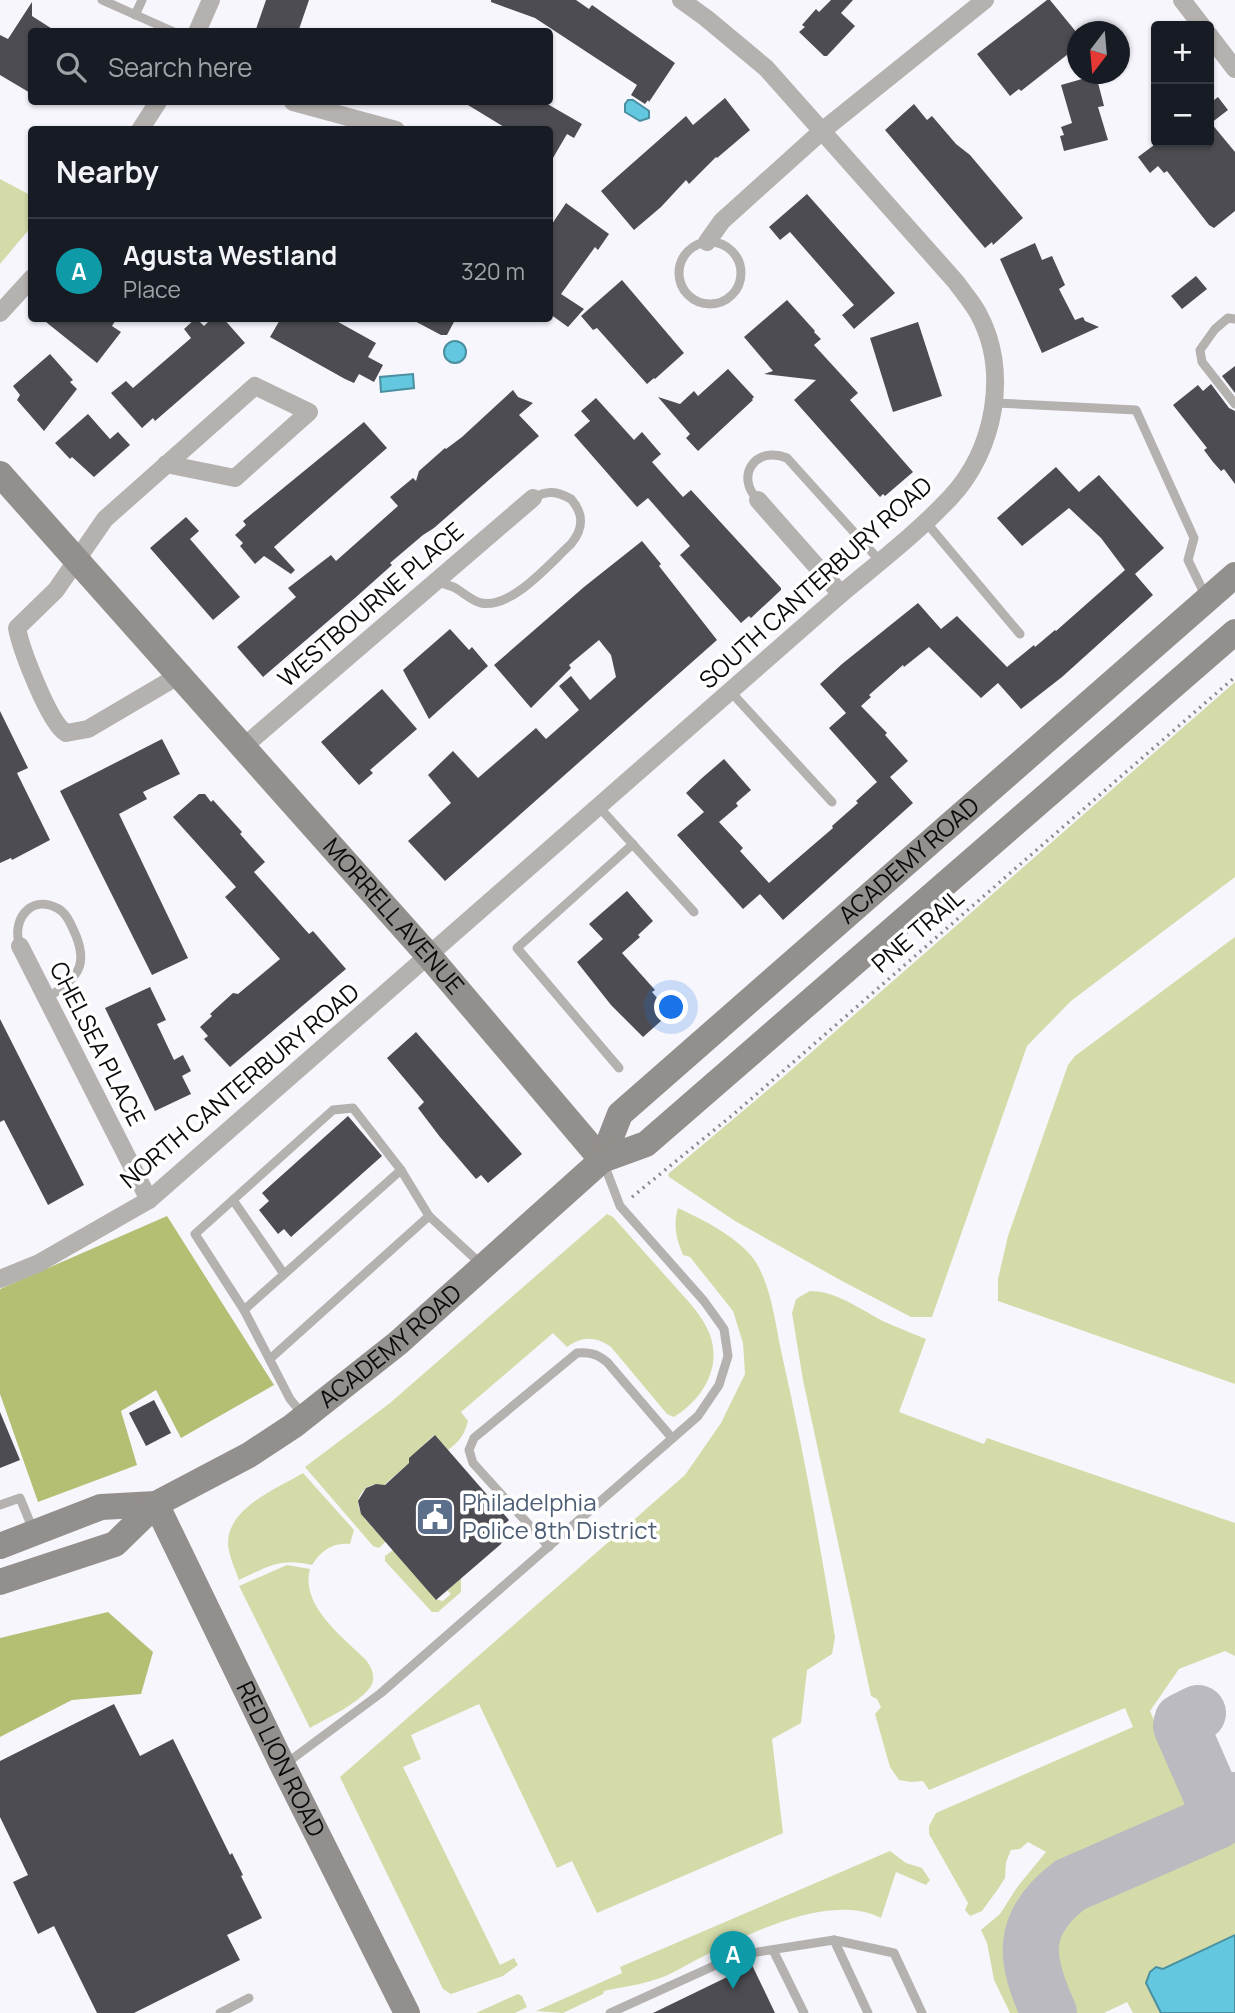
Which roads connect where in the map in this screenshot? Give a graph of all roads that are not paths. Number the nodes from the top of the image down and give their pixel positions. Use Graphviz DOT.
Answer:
graph roads {
  1 [pos="102,0"];
  2 [pos="142,0"];
  3 [pos="211,0"];
  4 [pos="681,0"];
  5 [pos="985,0"];
  6 [pos="1182,0"];
  7 [pos="135,15"];
  8 [pos="1198,21"];
  9 [pos="165,28"];
  10 [pos="199,28"];
  11 [pos="1214,41"];
  12 [pos="1235,69"];
  13 [pos="156,105"];
  14 [pos="304,105"];
  15 [pos="143,126"];
  16 [pos="381,126"];
  17 [pos="822,131"];
  18 [pos="707,242"];
  19 [pos="28,282"];
  20 [pos="0,313"];
  21 [pos="1235,319"];
  22 [pos="996,403"];
  23 [pos="1235,404"];
  24 [pos="166,464"];
  25 [pos="0,474"];
  26 [pos="533,498"];
  27 [pos="758,500"];
  28 [pos="925,521"];
  29 [pos="76,559"];
  30 [pos="880,561"];
  31 [pos="1235,575"];
  32 [pos="436,582"];
  33 [pos="841,594"];
  34 [pos="1207,600"];
  35 [pos="1235,632"];
  36 [pos="1020,634"];
  37 [pos="178,676"];
  38 [pos="730,691"];
  39 [pos="242,748"];
  40 [pos="832,802"];
  41 [pos="599,807"];
  42 [pos="633,845"];
  43 [pos="694,912"];
  44 [pos="20,946"];
  45 [pos="429,956"];
  46 [pos="46,999"];
  47 [pos="620,1068"];
  48 [pos="602,1160"];
  49 [pos="401,1170"];
  50 [pos="149,1200"];
  51 [pos="233,1200"];
  52 [pos="429,1216"];
  53 [pos="483,1266"];
  54 [pos="284,1274"];
  55 [pos="0,1279"];
  56 [pos="244,1310"];
  57 [pos="271,1358"];
  58 [pos="304,1416"];
  59 [pos="673,1438"];
  60 [pos="156,1504"];
  61 [pos="0,1505"];
  62 [pos="34,1534"];
  63 [pos="0,1546"];
  64 [pos="549,1547"];
  65 [pos="0,1582"];
  66 [pos="283,1766"];
  67 [pos="834,1940"];
  68 [pos="773,1950"];
  69 [pos="249,1998"];
  70 [pos="220,2013"];
  71 [pos="407,2013"];
  72 [pos="610,2013"];
  73 [pos="804,2013"];
  74 [pos="868,2013"];
  75 [pos="922,2013"];
  1 -- 7 [label="lane"];
  2 -- 7 [label="lane"];
  3 -- 10 [label="street"];
  4 -- 17 [label="street, SOUTH CANTERBURY ROAD"];
  5 -- 17 [label="street"];
  6 -- 8 [label="street"];
  7 -- 9 [label="lane"];
  11 -- 12 [label="street"];
  13 -- 15 [label="street"];
  14 -- 16 [label="street"];
  17 -- 18 [label="street"];
  17 -- 22 [label="street, SOUTH CANTERBURY ROAD"];
  18 -- 18 [label="lane"];
  19 -- 20 [label="street"];
  21 -- 23 [label="lane"];
  22 -- 28 [label="street, SOUTH CANTERBURY ROAD"];
  22 -- 34 [label="lane"];
  24 -- 24 [label="street"];
  24 -- 29 [label="street"];
  25 -- 29 [label="main road, MORRELL AVENUE"];
  26 -- 32 [label="street, WESTBOURNE PLACE"];
  26 -- 32 [label="lane"];
  27 -- 30 [label="lane"];
  27 -- 33 [label="street"];
  28 -- 30 [label="street, SOUTH CANTERBURY ROAD"];
  28 -- 36 [label="lane"];
  29 -- 37 [label="main road, MORRELL AVENUE"];
  29 -- 37 [label="street"];
  30 -- 33 [label="street, SOUTH CANTERBURY ROAD"];
  31 -- 34 [label="main road, ACADEMY ROAD"];
  32 -- 39 [label="street, WESTBOURNE PLACE"];
  33 -- 38 [label="street, SOUTH CANTERBURY ROAD"];
  34 -- 48 [label="main road, ACADEMY ROAD"];
  35 -- 48 [label="main road, ACADEMY ROAD"];
  37 -- 39 [label="main road, MORRELL AVENUE"];
  38 -- 40 [label="lane"];
  38 -- 41 [label="street, SOUTH CANTERBURY ROAD"];
  39 -- 45 [label="main road, MORRELL AVENUE"];
  41 -- 42 [label="lane"];
  41 -- 45 [label="street, SOUTH CANTERBURY ROAD"];
  42 -- 43 [label="lane"];
  42 -- 47 [label="lane"];
  44 -- 46 [label="street, CHELSEA PLACE"];
  44 -- 46 [label="lane"];
  45 -- 48 [label="main road, MORRELL AVENUE"];
  45 -- 50 [label="street, NORTH CANTERBURY ROAD"];
  46 -- 50 [label="street, CHELSEA PLACE"];
  48 -- 53 [label="main road, ACADEMY ROAD"];
  48 -- 59 [label="lane"];
  49 -- 51 [label="lane"];
  49 -- 52 [label="lane"];
  49 -- 54 [label="lane"];
  50 -- 55 [label="street, NORTH CANTERBURY ROAD"];
  51 -- 54 [label="lane"];
  51 -- 56 [label="lane"];
  52 -- 53 [label="lane"];
  52 -- 57 [label="lane"];
  53 -- 58 [label="main road, ACADEMY ROAD"];
  54 -- 56 [label="lane"];
  56 -- 57 [label="lane"];
  57 -- 58 [label="lane"];
  58 -- 60 [label="main road, ACADEMY ROAD"];
  59 -- 64 [label="lane"];
  59 -- 64 [label="lane"];
  60 -- 62 [label="main road, ACADEMY ROAD"];
  60 -- 65 [label="main road, ACADEMY ROAD"];
  60 -- 66 [label="main road, RED LION ROAD"];
  61 -- 62 [label="lane"];
  62 -- 63 [label="main road, ACADEMY ROAD"];
  64 -- 66 [label="lane"];
  66 -- 71 [label="main road, RED LION ROAD"];
  67 -- 68 [label="lane"];
  67 -- 74 [label="lane"];
  67 -- 75 [label="lane"];
  68 -- 72 [label="lane"];
  68 -- 73 [label="lane"];
  69 -- 70 [label="lane"];
}
